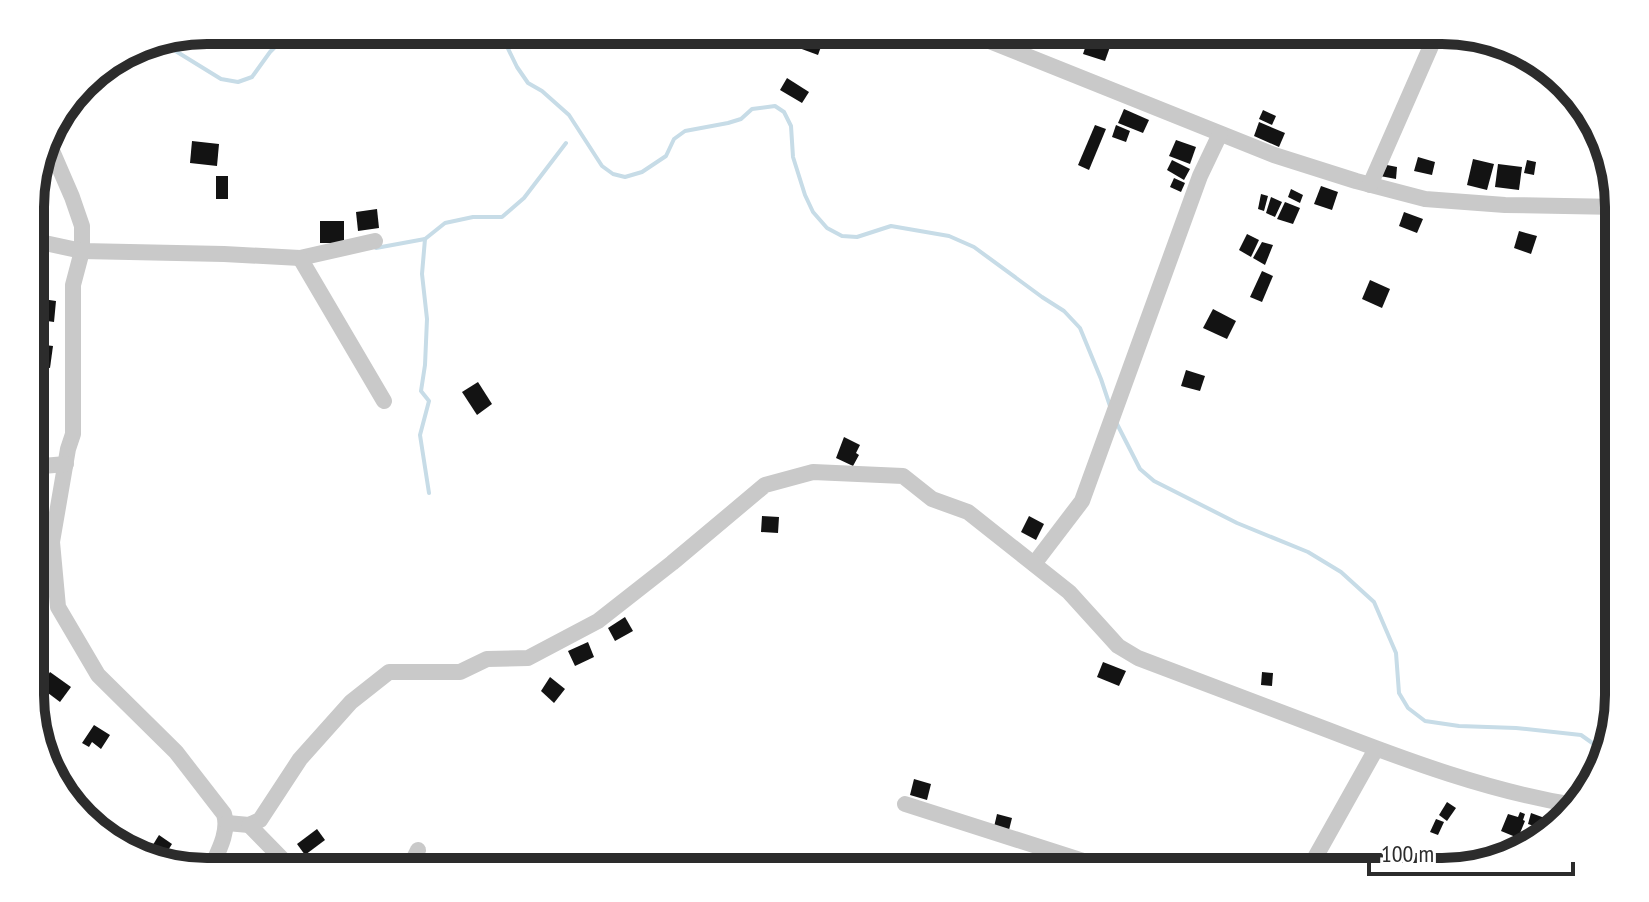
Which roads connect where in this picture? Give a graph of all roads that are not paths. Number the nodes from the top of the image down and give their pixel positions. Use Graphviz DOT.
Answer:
graph roads {
  1 [pos="997,44"];
  2 [pos="1432,44"];
  3 [pos="1220,134"];
  4 [pos="53,154"];
  5 [pos="1370,185"];
  6 [pos="1605,207"];
  7 [pos="375,241"];
  8 [pos="44,243"];
  9 [pos="82,251"];
  10 [pos="300,258"];
  11 [pos="384,401"];
  12 [pos="66,464"];
  13 [pos="44,466"];
  14 [pos="1034,564"];
  15 [pos="1376,749"];
  16 [pos="1565,803"];
  17 [pos="905,804"];
  18 [pos="227,823"];
  19 [pos="249,825"];
  20 [pos="418,850"];
  21 [pos="215,858"];
  22 [pos="281,858"];
  23 [pos="414,858"];
  24 [pos="1074,858"];
  25 [pos="1315,858"];
  1 -- 3 [label="street"];
  2 -- 5 [label="street"];
  3 -- 5 [label="street"];
  3 -- 14 [label="street"];
  4 -- 9 [label="street"];
  5 -- 6 [label="street"];
  7 -- 10 [label="street"];
  8 -- 9 [label="street"];
  9 -- 10 [label="street"];
  9 -- 12 [label="street"];
  10 -- 11 [label="street"];
  12 -- 13 [label="street"];
  12 -- 18 [label="street"];
  14 -- 15 [label="street"];
  14 -- 19 [label="street"];
  15 -- 16 [label="street"];
  15 -- 25 [label="street"];
  17 -- 24 [label="street"];
  18 -- 19 [label="street"];
  18 -- 21 [label="street"];
  19 -- 22 [label="street"];
  20 -- 23 [label="street"];
}
